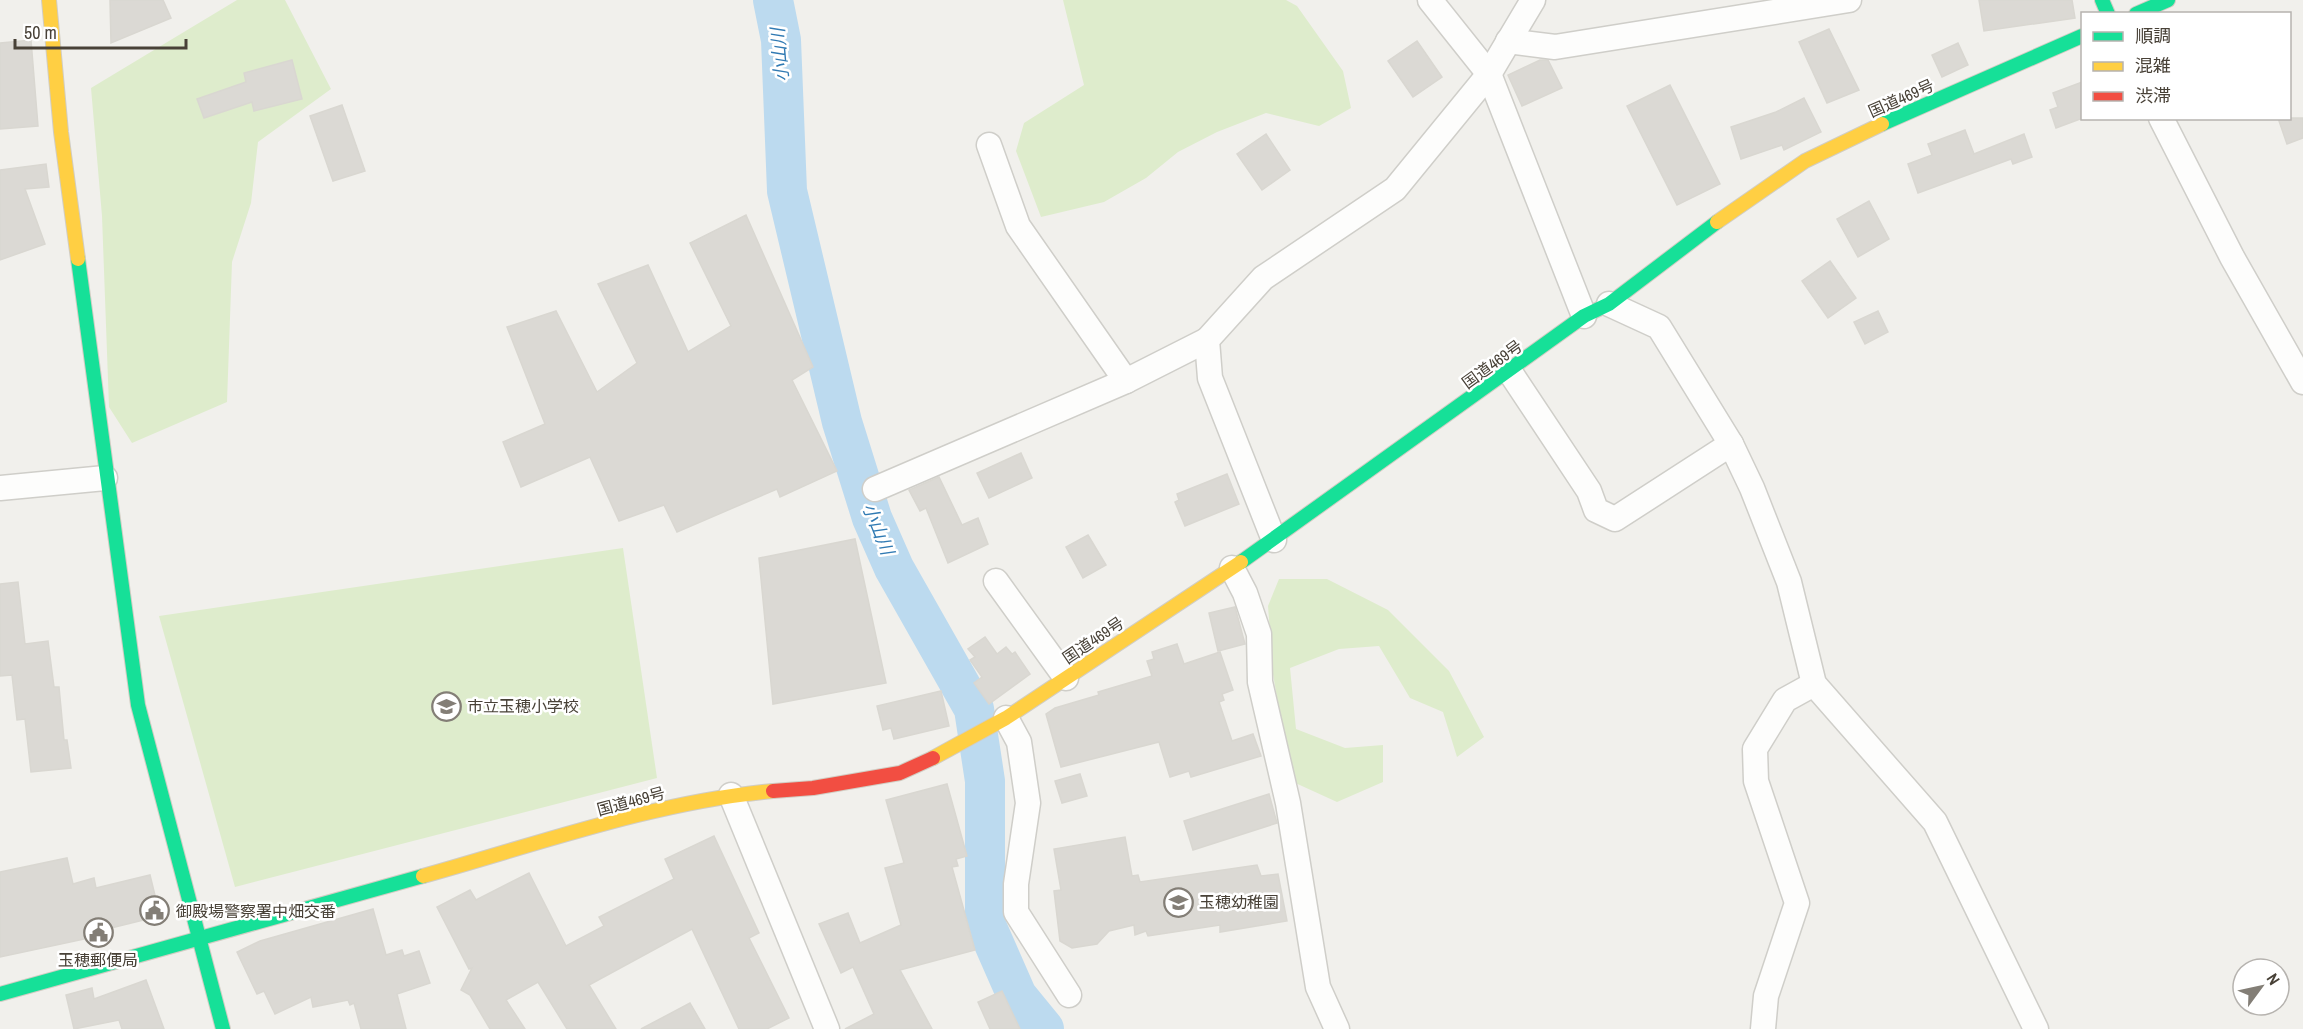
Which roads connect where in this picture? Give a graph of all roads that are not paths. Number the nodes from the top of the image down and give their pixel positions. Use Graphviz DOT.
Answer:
graph roads {
  1 [pos="49,0"];
  2 [pos="1431,0"];
  3 [pos="1850,0"];
  4 [pos="2168,0"];
  5 [pos="1521,6"];
  6 [pos="2141,12"];
  7 [pos="2081,36"];
  8 [pos="1508,41"];
  9 [pos="1489,74"];
  10 [pos="2162,120"];
  11 [pos="989,145"];
  12 [pos="1609,304"];
  13 [pos="1584,316"];
  14 [pos="1207,340"];
  15 [pos="1510,372"];
  16 [pos="1126,381"];
  17 [pos="2303,382"];
  18 [pos="1731,444"];
  19 [pos="105,478"];
  20 [pos="0,488"];
  21 [pos="875,489"];
  22 [pos="1274,540"];
  23 [pos="1232,568"];
  24 [pos="996,581"];
  25 [pos="1066,678"];
  26 [pos="1814,684"];
  27 [pos="999,722"];
  28 [pos="731,795"];
  29 [pos="201,937"];
  30 [pos="0,994"];
  31 [pos="1069,995"];
  32 [pos="223,1029"];
  33 [pos="827,1029"];
  34 [pos="1337,1029"];
  35 [pos="1763,1029"];
  36 [pos="2036,1029"];
  1 -- 19 [label="main road"];
  2 -- 9 [label="street"];
  3 -- 8 [label="street"];
  4 -- 6 [label="main road"];
  5 -- 8 [label="street"];
  7 -- 12 [label="main road, 国道469号"];
  8 -- 9 [label="street"];
  9 -- 13 [label="street"];
  9 -- 14 [label="street"];
  10 -- 17 [label="street"];
  11 -- 16 [label="street"];
  12 -- 13 [label="main road, 国道469号"];
  12 -- 18 [label="street"];
  13 -- 15 [label="main road, 国道469号"];
  14 -- 16 [label="street"];
  14 -- 22 [label="street"];
  15 -- 18 [label="street"];
  15 -- 22 [label="main road, 国道469号"];
  16 -- 21 [label="street"];
  18 -- 26 [label="street"];
  19 -- 20 [label="street"];
  19 -- 29 [label="main road"];
  22 -- 23 [label="main road, 国道469号"];
  23 -- 25 [label="main road, 国道469号"];
  23 -- 34 [label="street"];
  24 -- 25 [label="street"];
  25 -- 27 [label="main road, 国道469号"];
  26 -- 35 [label="street"];
  26 -- 36 [label="street"];
  27 -- 28 [label="main road, 国道469号"];
  27 -- 31 [label="street"];
  28 -- 29 [label="main road, 国道469号"];
  28 -- 33 [label="street"];
  29 -- 30 [label="main road, 国道469号"];
  29 -- 32 [label="main road"];
}
